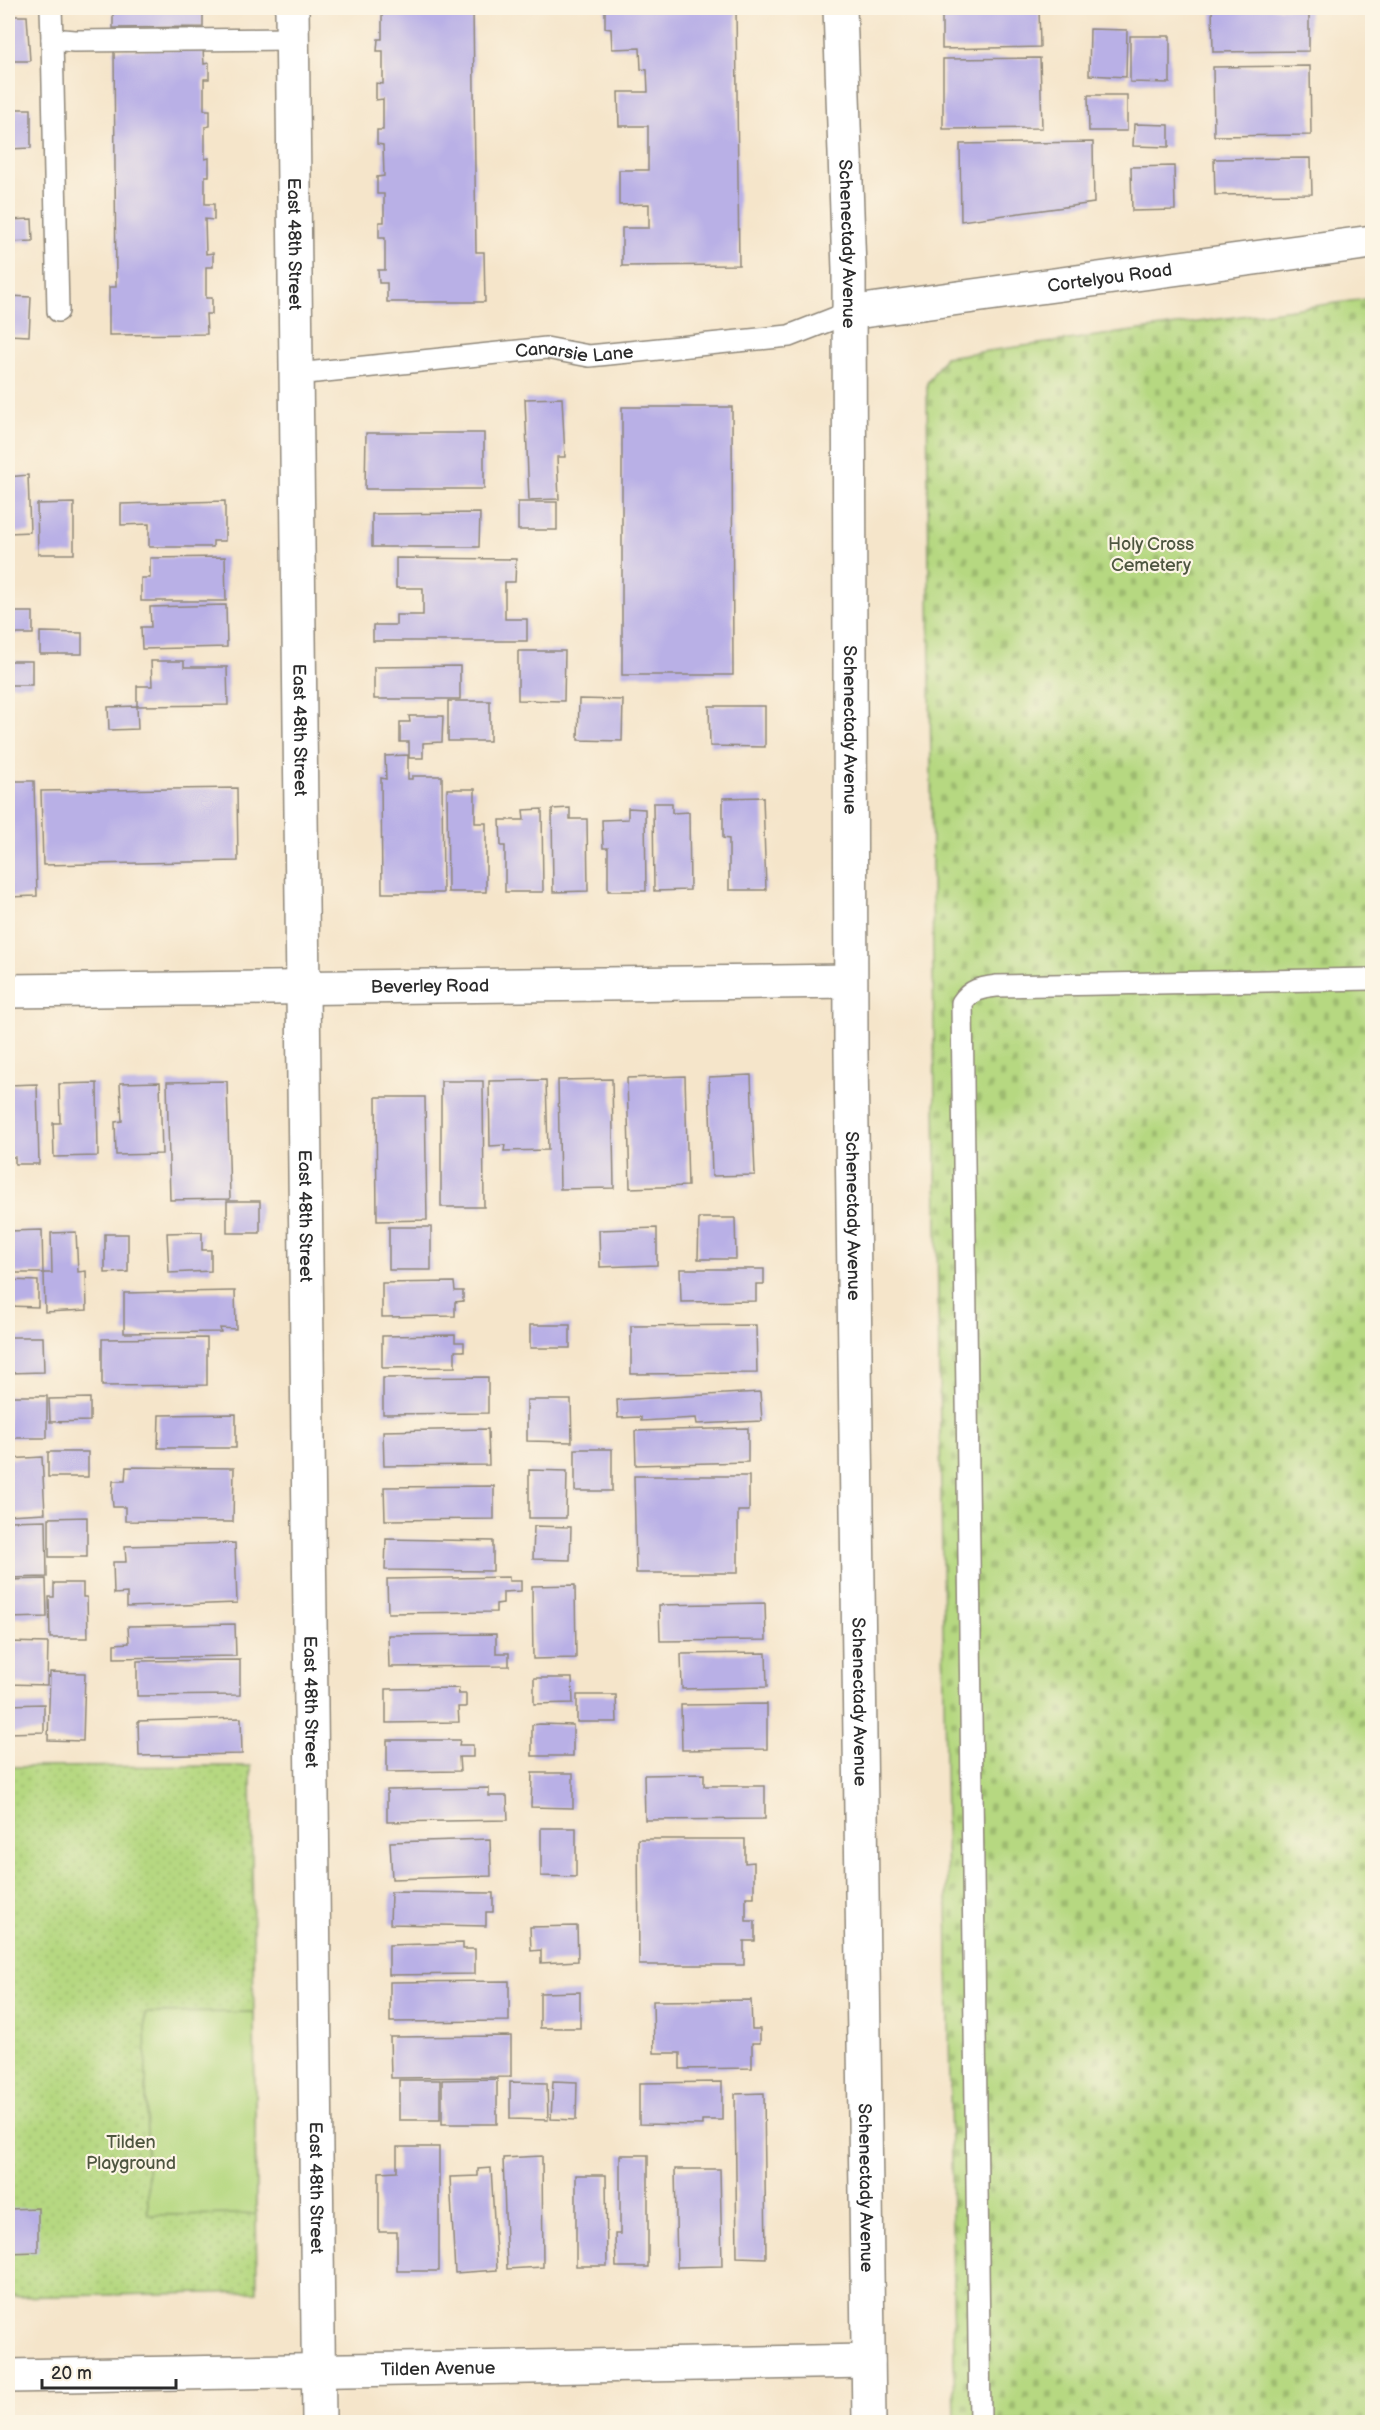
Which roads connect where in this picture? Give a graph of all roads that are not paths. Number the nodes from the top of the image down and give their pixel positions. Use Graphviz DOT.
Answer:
graph roads {
  1 [pos="51,8"];
  2 [pos="840,8"];
  3 [pos="292,23"];
  4 [pos="52,39"];
  5 [pos="1372,242"];
  6 [pos="57,311"];
  7 [pos="848,313"];
  8 [pos="297,374"];
  9 [pos="1372,979"];
  10 [pos="850,981"];
  11 [pos="304,988"];
  12 [pos="8,990"];
  13 [pos="868,2361"];
  14 [pos="318,2372"];
  15 [pos="8,2376"];
  16 [pos="319,2422"];
  17 [pos="869,2422"];
  18 [pos="980,2422"];
  1 -- 4 [label="lane"];
  2 -- 7 [label="street, Schenectady Avenue"];
  3 -- 4 [label="lane"];
  3 -- 8 [label="street, East 48th Street"];
  4 -- 6 [label="lane"];
  5 -- 7 [label="street, Cortelyou Road"];
  7 -- 8 [label="lane, Canarsie Lane"];
  7 -- 10 [label="street, Schenectady Avenue"];
  8 -- 11 [label="street, East 48th Street"];
  9 -- 18 [label="lane"];
  10 -- 11 [label="street, Beverley Road"];
  10 -- 13 [label="street, Schenectady Avenue"];
  11 -- 12 [label="street, Beverley Road"];
  11 -- 14 [label="street, East 48th Street"];
  13 -- 14 [label="street, Tilden Avenue"];
  13 -- 17 [label="street, Schenectady Avenue"];
  14 -- 15 [label="street, Tilden Avenue"];
  14 -- 16 [label="street, East 48th Street"];
}
